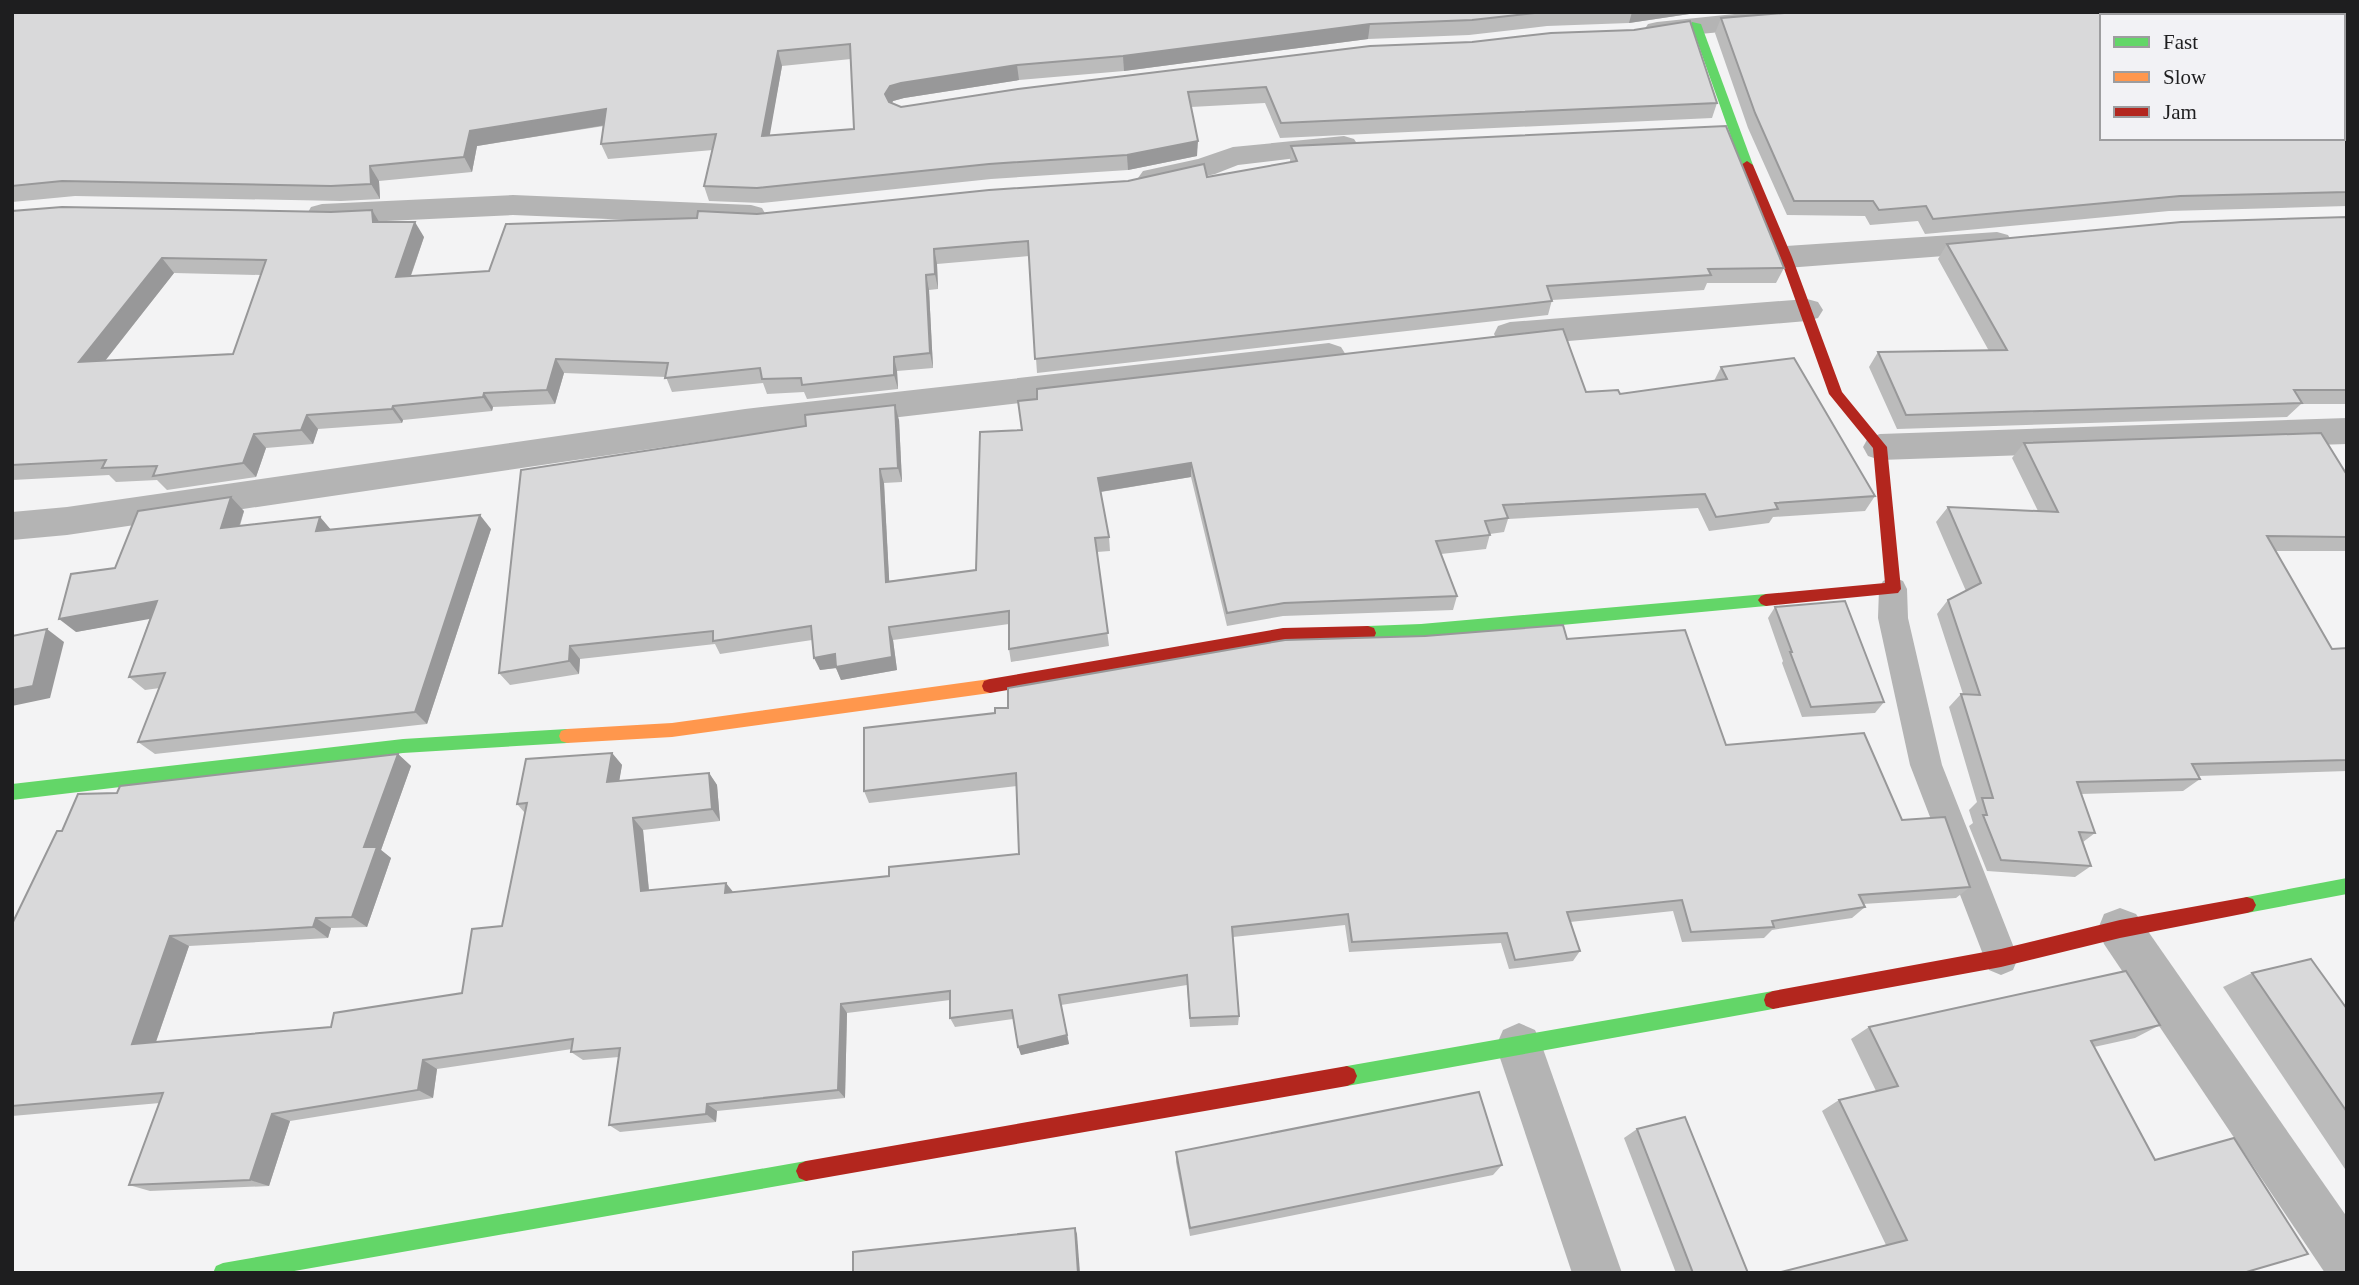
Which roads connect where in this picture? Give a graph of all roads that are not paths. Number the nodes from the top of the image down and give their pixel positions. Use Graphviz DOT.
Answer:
graph roads {
  1 [pos="1851,12"];
  2 [pos="1696,24"];
  3 [pos="1629,34"];
  4 [pos="1376,144"];
  5 [pos="1128,183"];
  6 [pos="291,214"];
  7 [pos="775,214"];
  8 [pos="2027,239"];
  9 [pos="1786,257"];
  10 [pos="1807,310"];
  11 [pos="1479,338"];
  12 [pos="1354,352"];
  13 [pos="2347,431"];
  14 [pos="1880,447"];
  15 [pos="12,526"];
  16 [pos="1893,589"];
  17 [pos="12,792"];
  18 [pos="2347,886"];
  19 [pos="2120,929"];
  20 [pos="2001,958"];
  21 [pos="1519,1046"];
  22 [pos="2347,1261"];
  23 [pos="223,1273"];
  24 [pos="1597,1273"];
  1 -- 2 [label="street"];
  2 -- 3 [label="street"];
  2 -- 9 [label="street"];
  4 -- 5 [label="street"];
  6 -- 7 [label="street"];
  8 -- 9 [label="street"];
  9 -- 10 [label="street"];
  10 -- 11 [label="street"];
  10 -- 14 [label="street"];
  12 -- 15 [label="street"];
  13 -- 14 [label="street"];
  14 -- 16 [label="street"];
  16 -- 17 [label="street"];
  16 -- 20 [label="lane"];
  18 -- 19 [label="street"];
  19 -- 20 [label="street"];
  19 -- 22 [label="street"];
  20 -- 21 [label="street"];
  21 -- 23 [label="street"];
  21 -- 24 [label="street"];
}
